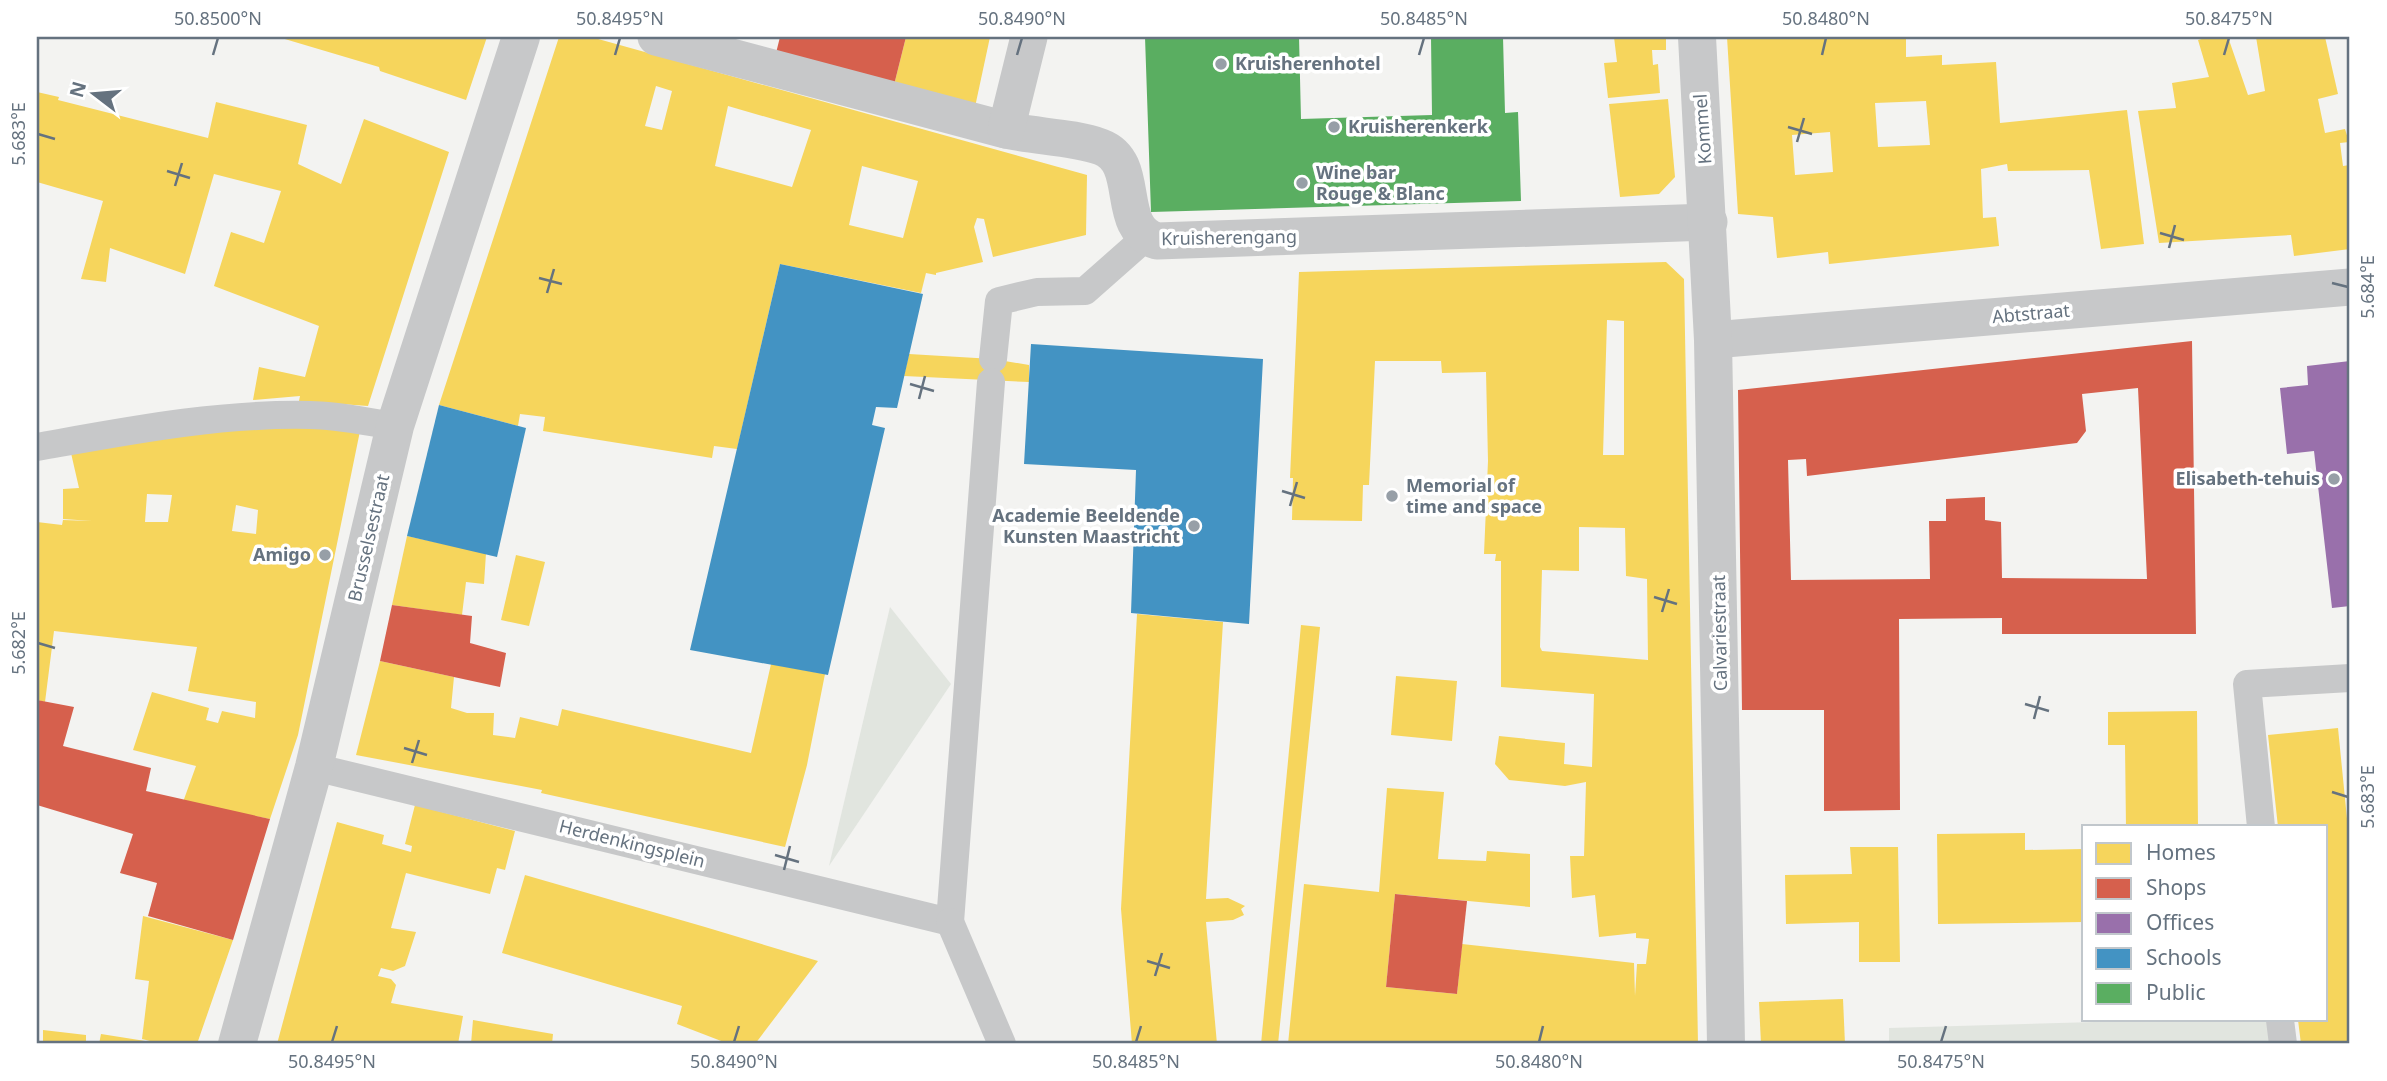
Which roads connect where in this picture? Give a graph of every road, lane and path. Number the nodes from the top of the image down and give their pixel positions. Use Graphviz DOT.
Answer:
graph roads {
  1 [pos="520,37"];
  2 [pos="656,37"];
  3 [pos="1030,37"];
  4 [pos="1697,37"];
  5 [pos="1006,130"];
  6 [pos="1709,222"];
  7 [pos="1145,238"];
  8 [pos="2350,287"];
  9 [pos="1712,333"];
  10 [pos="395,426"];
  11 [pos="37,447"];
  12 [pos="2350,678"];
  13 [pos="314,767"];
  14 [pos="2261,825"];
  15 [pos="950,922"];
  16 [pos="2280,1021"];
  17 [pos="237,1044"];
  18 [pos="1002,1044"];
  19 [pos="1726,1044"];
  20 [pos="2283,1044"];
  1 -- 10 [label="street, Brusselsestraat"];
  2 -- 5 [label="street, Kruisherengang"];
  3 -- 5 [label="street"];
  4 -- 6 [label="street, Kommel"];
  5 -- 7 [label="street, Kruisherengang"];
  6 -- 7 [label="street, Kruisherengang"];
  6 -- 9 [label="street, Calvariestraat"];
  7 -- 15 [label="street"];
  8 -- 9 [label="street, Abtstraat"];
  9 -- 19 [label="street, Calvariestraat"];
  10 -- 11 [label="street"];
  10 -- 13 [label="street, Brusselsestraat"];
  12 -- 14 [label="street"];
  13 -- 15 [label="street, Herdenkingsplein"];
  13 -- 17 [label="street, Brusselsestraat"];
  15 -- 18 [label="street"];
  16 -- 20 [label="street"];
}
